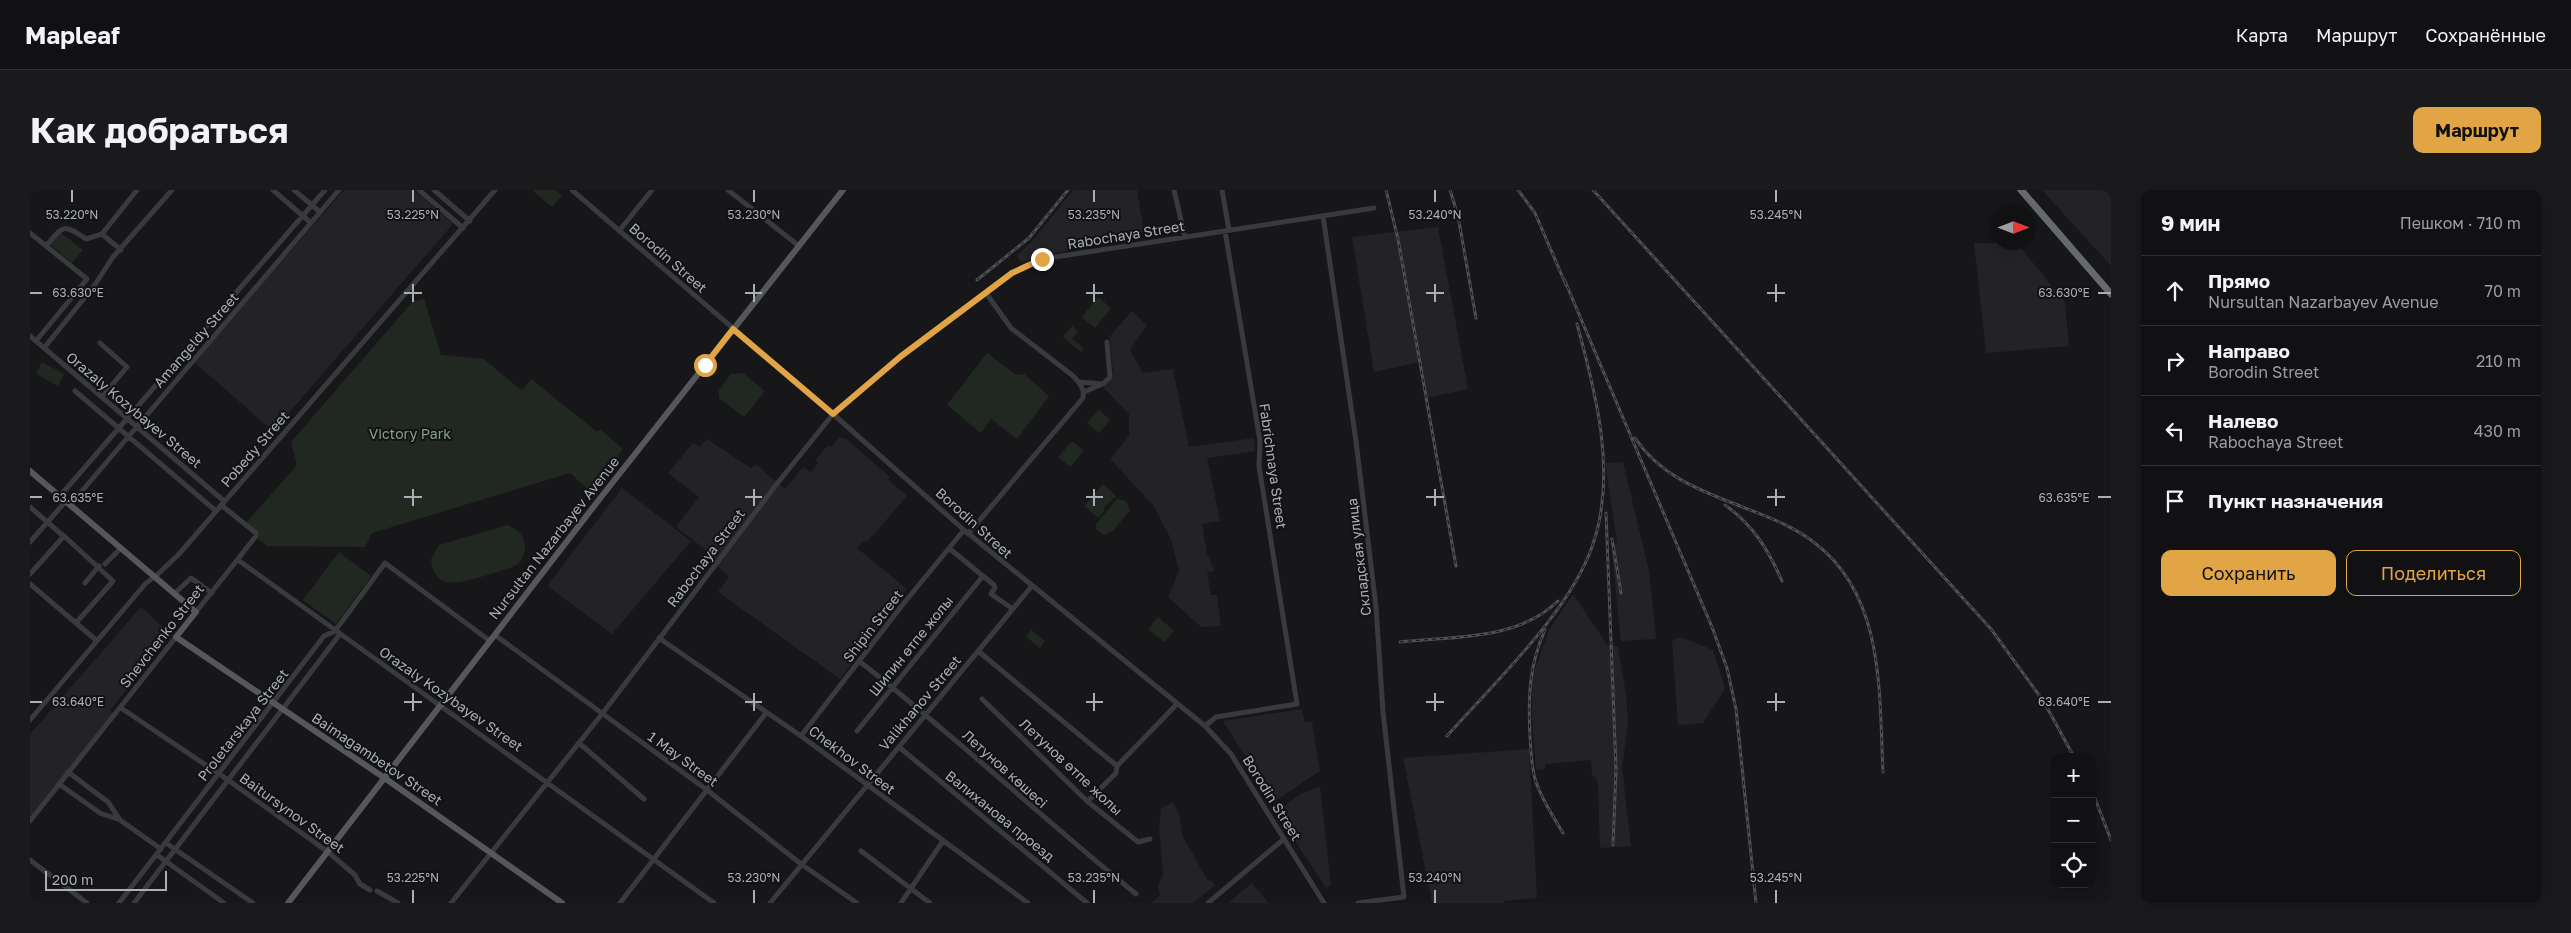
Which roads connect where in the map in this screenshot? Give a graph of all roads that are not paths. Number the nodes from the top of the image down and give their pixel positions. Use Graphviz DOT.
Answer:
graph roads {
  1 [pos="138,190"];
  2 [pos="172,190"];
  3 [pos="273,190"];
  4 [pos="294,190"];
  5 [pos="325,190"];
  6 [pos="339,190"];
  7 [pos="419,190"];
  8 [pos="434,190"];
  9 [pos="495,190"];
  10 [pos="572,190"];
  11 [pos="652,190"];
  12 [pos="728,190"];
  13 [pos="843,190"];
  14 [pos="1174,190"];
  15 [pos="1222,190"];
  16 [pos="2021,190"];
  17 [pos="312,205"];
  18 [pos="1374,208"];
  19 [pos="320,212"];
  20 [pos="303,216"];
  21 [pos="1323,216"];
  22 [pos="470,220"];
  23 [pos="311,223"];
  24 [pos="463,228"];
  25 [pos="619,230"];
  26 [pos="1227,230"];
  27 [pos="30,233"];
  28 [pos="102,234"];
  29 [pos="1184,238"];
  30 [pos="46,246"];
  31 [pos="799,246"];
  32 [pos="120,250"];
  33 [pos="986,293"];
  34 [pos="2111,294"];
  35 [pos="733,329"];
  36 [pos="30,336"];
  37 [pos="36,341"];
  38 [pos="1107,342"];
  39 [pos="100,344"];
  40 [pos="44,348"];
  41 [pos="1080,382"];
  42 [pos="1103,384"];
  43 [pos="76,391"];
  44 [pos="1084,392"];
  45 [pos="102,397"];
  46 [pos="833,414"];
  47 [pos="127,419"];
  48 [pos="136,426"];
  49 [pos="119,428"];
  50 [pos="128,436"];
  51 [pos="30,471"];
  52 [pos="65,501"];
  53 [pos="223,503"];
  54 [pos="30,507"];
  55 [pos="216,511"];
  56 [pos="48,522"];
  57 [pos="966,532"];
  58 [pos="63,535"];
  59 [pos="30,542"];
  60 [pos="121,548"];
  61 [pos="950,549"];
  62 [pos="238,560"];
  63 [pos="102,566"];
  64 [pos="30,574"];
  65 [pos="983,576"];
  66 [pos="155,577"];
  67 [pos="84,583"];
  68 [pos="30,584"];
  69 [pos="1031,587"];
  70 [pos="212,593"];
  71 [pos="174,594"];
  72 [pos="1013,610"];
  73 [pos="196,612"];
  74 [pos="76,623"];
  75 [pos="337,633"];
  76 [pos="495,635"];
  77 [pos="176,637"];
  78 [pos="659,638"];
  79 [pos="96,640"];
  80 [pos="490,641"];
  81 [pos="978,651"];
  82 [pos="859,661"];
  83 [pos="892,687"];
  84 [pos="982,699"];
  85 [pos="274,704"];
  86 [pos="1177,704"];
  87 [pos="441,706"];
  88 [pos="121,708"];
  89 [pos="282,709"];
  90 [pos="766,713"];
  91 [pos="602,714"];
  92 [pos="926,714"];
  93 [pos="30,720"];
  94 [pos="1205,726"];
  95 [pos="857,731"];
  96 [pos="801,736"];
  97 [pos="579,743"];
  98 [pos="898,747"];
  99 [pos="1117,766"];
  100 [pos="68,772"];
  101 [pos="218,775"];
  102 [pos="386,779"];
  103 [pos="228,780"];
  104 [pos="548,782"];
  105 [pos="59,784"];
  106 [pos="866,785"];
  107 [pos="707,790"];
  108 [pos="644,800"];
  109 [pos="1088,802"];
  110 [pos="30,820"];
  111 [pos="120,820"];
  112 [pos="1150,839"];
  113 [pos="1284,839"];
  114 [pos="943,841"];
  115 [pos="166,843"];
  116 [pos="161,849"];
  117 [pos="175,850"];
  118 [pos="861,851"];
  119 [pos="328,852"];
  120 [pos="157,854"];
  121 [pos="491,854"];
  122 [pos="30,860"];
  123 [pos="655,860"];
  124 [pos="166,861"];
  125 [pos="801,864"];
  126 [pos="910,888"];
  127 [pos="370,890"];
  128 [pos="377,891"];
  129 [pos="1136,894"];
  130 [pos="87,903"];
  131 [pos="120,903"];
  132 [pos="134,903"];
  133 [pos="224,903"];
  134 [pos="253,903"];
  135 [pos="288,903"];
  136 [pos="398,903"];
  137 [pos="451,903"];
  138 [pos="562,903"];
  139 [pos="620,903"];
  140 [pos="714,903"];
  141 [pos="770,903"];
  142 [pos="857,903"];
  143 [pos="901,903"];
  144 [pos="930,903"];
  145 [pos="1028,903"];
  146 [pos="1087,903"];
  147 [pos="1208,903"];
  148 [pos="1324,903"];
  149 [pos="1358,903"];
  1 -- 28 [label="street"];
  2 -- 32 [label="street"];
  3 -- 20 [label="street"];
  4 -- 17 [label="street"];
  5 -- 17 [label="street, Amangeldy Street"];
  6 -- 19 [label="street, Amangeldy Street"];
  7 -- 24 [label="street"];
  8 -- 22 [label="street"];
  9 -- 22 [label="street, Pobedy Street"];
  10 -- 25 [label="street, Borodin Street"];
  11 -- 25 [label="street"];
  12 -- 31 [label="street"];
  13 -- 31 [label="main road, Nursultan Nazarbayev Avenue"];
  14 -- 29 [label="street"];
  15 -- 26 [label="street, Fabrichnaya Street"];
  16 -- 34 [label="highway"];
  17 -- 19 [label="street"];
  17 -- 20 [label="street, Amangeldy Street"];
  18 -- 21 [label="street, Rabochaya Street"];
  19 -- 23 [label="street, Amangeldy Street"];
  20 -- 23 [label="street"];
  20 -- 47 [label="street, Amangeldy Street"];
  21 -- 26 [label="street, Rabochaya Street"];
  21 -- 149 [label="street, Складская улица"];
  22 -- 24 [label="street, Pobedy Street"];
  23 -- 48 [label="street, Amangeldy Street"];
  24 -- 53 [label="street, Pobedy Street"];
  25 -- 35 [label="street, Borodin Street"];
  26 -- 29 [label="street, Rabochaya Street"];
  26 -- 94 [label="street, Fabrichnaya Street"];
  27 -- 30 [label="street"];
  28 -- 30 [label="street"];
  28 -- 32 [label="street"];
  29 -- 33 [label="street, Rabochaya Street"];
  30 -- 37 [label="street"];
  31 -- 35 [label="main road, Nursultan Nazarbayev Avenue"];
  32 -- 40 [label="street"];
  33 -- 41 [label="street"];
  33 -- 46 [label="street, Rabochaya Street"];
  35 -- 46 [label="street, Borodin Street"];
  35 -- 76 [label="main road, Nursultan Nazarbayev Avenue"];
  36 -- 37 [label="street, Orazaly Kozybayev Street"];
  37 -- 40 [label="street, Orazaly Kozybayev Street"];
  38 -- 42 [label="street"];
  39 -- 45 [label="street"];
  40 -- 45 [label="street, Orazaly Kozybayev Street"];
  41 -- 42 [label="street"];
  41 -- 44 [label="street"];
  42 -- 44 [label="street"];
  43 -- 49 [label="street, Orazaly Kozybayev Street"];
  44 -- 57 [label="street, Shipin Street"];
  45 -- 47 [label="street, Orazaly Kozybayev Street"];
  46 -- 57 [label="street, Borodin Street"];
  46 -- 78 [label="street, Rabochaya Street"];
  47 -- 48 [label="street, Orazaly Kozybayev Street"];
  47 -- 49 [label="street, Amangeldy Street"];
  48 -- 50 [label="street, Amangeldy Street"];
  48 -- 53 [label="street, Orazaly Kozybayev Street"];
  49 -- 50 [label="street, Orazaly Kozybayev Street"];
  49 -- 52 [label="street, Amangeldy Street"];
  50 -- 52 [label="street, Amangeldy Street"];
  50 -- 55 [label="street, Orazaly Kozybayev Street"];
  51 -- 52 [label="main road"];
  52 -- 56 [label="street, Amangeldy Street"];
  52 -- 60 [label="main road"];
  53 -- 55 [label="street, Pobedy Street"];
  53 -- 62 [label="street, Orazaly Kozybayev Street"];
  54 -- 56 [label="street"];
  55 -- 66 [label="street, Pobedy Street"];
  56 -- 58 [label="street"];
  56 -- 59 [label="street, Amangeldy Street"];
  57 -- 61 [label="street, Shipin Street"];
  57 -- 69 [label="street, Borodin Street"];
  58 -- 63 [label="street"];
  58 -- 64 [label="street"];
  60 -- 63 [label="street"];
  60 -- 66 [label="main road"];
  61 -- 65 [label="street"];
  61 -- 82 [label="street, Shipin Street"];
  62 -- 70 [label="street, Shevchenko Street"];
  62 -- 75 [label="street, Orazaly Kozybayev Street"];
  63 -- 67 [label="street"];
  63 -- 74 [label="street"];
  65 -- 72 [label="street"];
  65 -- 83 [label="street, Шипин өтпе жолы"];
  66 -- 71 [label="main road"];
  66 -- 79 [label="street, Pobedy Street"];
  68 -- 74 [label="street"];
  69 -- 72 [label="street, Valikhanov Street"];
  69 -- 86 [label="street, Borodin Street"];
  70 -- 71 [label="street"];
  70 -- 73 [label="street, Shevchenko Street"];
  71 -- 73 [label="main road"];
  72 -- 81 [label="street, Valikhanov Street"];
  73 -- 77 [label="main road, Shevchenko Street"];
  74 -- 79 [label="street"];
  75 -- 80 [label="street, Proletarskaya Street"];
  75 -- 85 [label="street, Proletarskaya Street"];
  75 -- 87 [label="street, Orazaly Kozybayev Street"];
  75 -- 89 [label="street, Proletarskaya Street"];
  76 -- 80 [label="main road, Nursultan Nazarbayev Avenue"];
  76 -- 91 [label="street, 1 May Street"];
  77 -- 85 [label="main road, Baimagambetov Street"];
  77 -- 88 [label="street, Shevchenko Street"];
  78 -- 90 [label="street, Chekhov Street"];
  78 -- 91 [label="street, Rabochaya Street"];
  79 -- 93 [label="street, Pobedy Street"];
  80 -- 87 [label="main road, Nursultan Nazarbayev Avenue"];
  81 -- 92 [label="street, Valikhanov Street"];
  81 -- 99 [label="street"];
  82 -- 83 [label="street, Летунов көшесі"];
  82 -- 96 [label="street, Shipin Street"];
  83 -- 92 [label="street, Летунов көшесі"];
  83 -- 95 [label="street, Шипин өтпе жолы"];
  84 -- 109 [label="street, Летунов өтпе жолы"];
  85 -- 89 [label="main road, Baimagambetov Street"];
  85 -- 101 [label="street, Proletarskaya Street"];
  86 -- 94 [label="street, Borodin Street"];
  86 -- 99 [label="street"];
  87 -- 102 [label="main road, Nursultan Nazarbayev Avenue"];
  87 -- 104 [label="street, Orazaly Kozybayev Street"];
  88 -- 100 [label="street, Shevchenko Street"];
  88 -- 101 [label="street, Baitursynov Street"];
  89 -- 102 [label="main road, Baimagambetov Street"];
  89 -- 103 [label="street, Proletarskaya Street"];
  90 -- 96 [label="street, Chekhov Street"];
  90 -- 107 [label="street"];
  91 -- 97 [label="street, Rabochaya Street"];
  91 -- 107 [label="street, 1 May Street"];
  92 -- 98 [label="street, Valikhanov Street"];
  92 -- 129 [label="street, Летунов көшесі"];
  94 -- 113 [label="street, Borodin Street"];
  96 -- 106 [label="street, Chekhov Street"];
  97 -- 104 [label="street, Rabochaya Street"];
  97 -- 108 [label="street"];
  98 -- 106 [label="street, Valikhanov Street"];
  98 -- 146 [label="street, Валиханова проезд"];
  99 -- 109 [label="street"];
  100 -- 105 [label="street, Shevchenko Street"];
  100 -- 111 [label="street"];
  101 -- 103 [label="street, Baitursynov Street"];
  101 -- 115 [label="street, Proletarskaya Street"];
  102 -- 119 [label="main road, Nursultan Nazarbayev Avenue"];
  102 -- 121 [label="main road, Baimagambetov Street"];
  103 -- 117 [label="street, Proletarskaya Street"];
  103 -- 119 [label="street, Baitursynov Street"];
  104 -- 121 [label="street, Rabochaya Street"];
  104 -- 123 [label="street, Orazaly Kozybayev Street"];
  105 -- 110 [label="street, Shevchenko Street"];
  105 -- 111 [label="street"];
  106 -- 114 [label="street, Chekhov Street"];
  106 -- 125 [label="street, Valikhanov Street"];
  107 -- 123 [label="street"];
  107 -- 125 [label="street, 1 May Street"];
  109 -- 112 [label="street, Летунов өтпе жолы"];
  111 -- 116 [label="street"];
  113 -- 147 [label="street"];
  113 -- 148 [label="street, Borodin Street"];
  114 -- 126 [label="street"];
  114 -- 145 [label="street, Chekhov Street"];
  115 -- 116 [label="street, Proletarskaya Street"];
  115 -- 117 [label="street"];
  116 -- 120 [label="street, Proletarskaya Street"];
  117 -- 124 [label="street, Proletarskaya Street"];
  117 -- 134 [label="street"];
  118 -- 126 [label="street"];
  119 -- 127 [label="street, Baitursynov Street"];
  119 -- 135 [label="main road, Nursultan Nazarbayev Avenue"];
  120 -- 124 [label="street"];
  120 -- 131 [label="street, Proletarskaya Street"];
  121 -- 137 [label="street, Rabochaya Street"];
  121 -- 138 [label="main road, Baimagambetov Street"];
  122 -- 130 [label="street"];
  123 -- 139 [label="street"];
  123 -- 140 [label="street, Orazaly Kozybayev Street"];
  124 -- 132 [label="street, Proletarskaya Street"];
  124 -- 133 [label="street"];
  125 -- 141 [label="street, Valikhanov Street"];
  125 -- 142 [label="street, 1 May Street"];
  126 -- 143 [label="street"];
  126 -- 144 [label="street"];
  128 -- 136 [label="street"];
}
